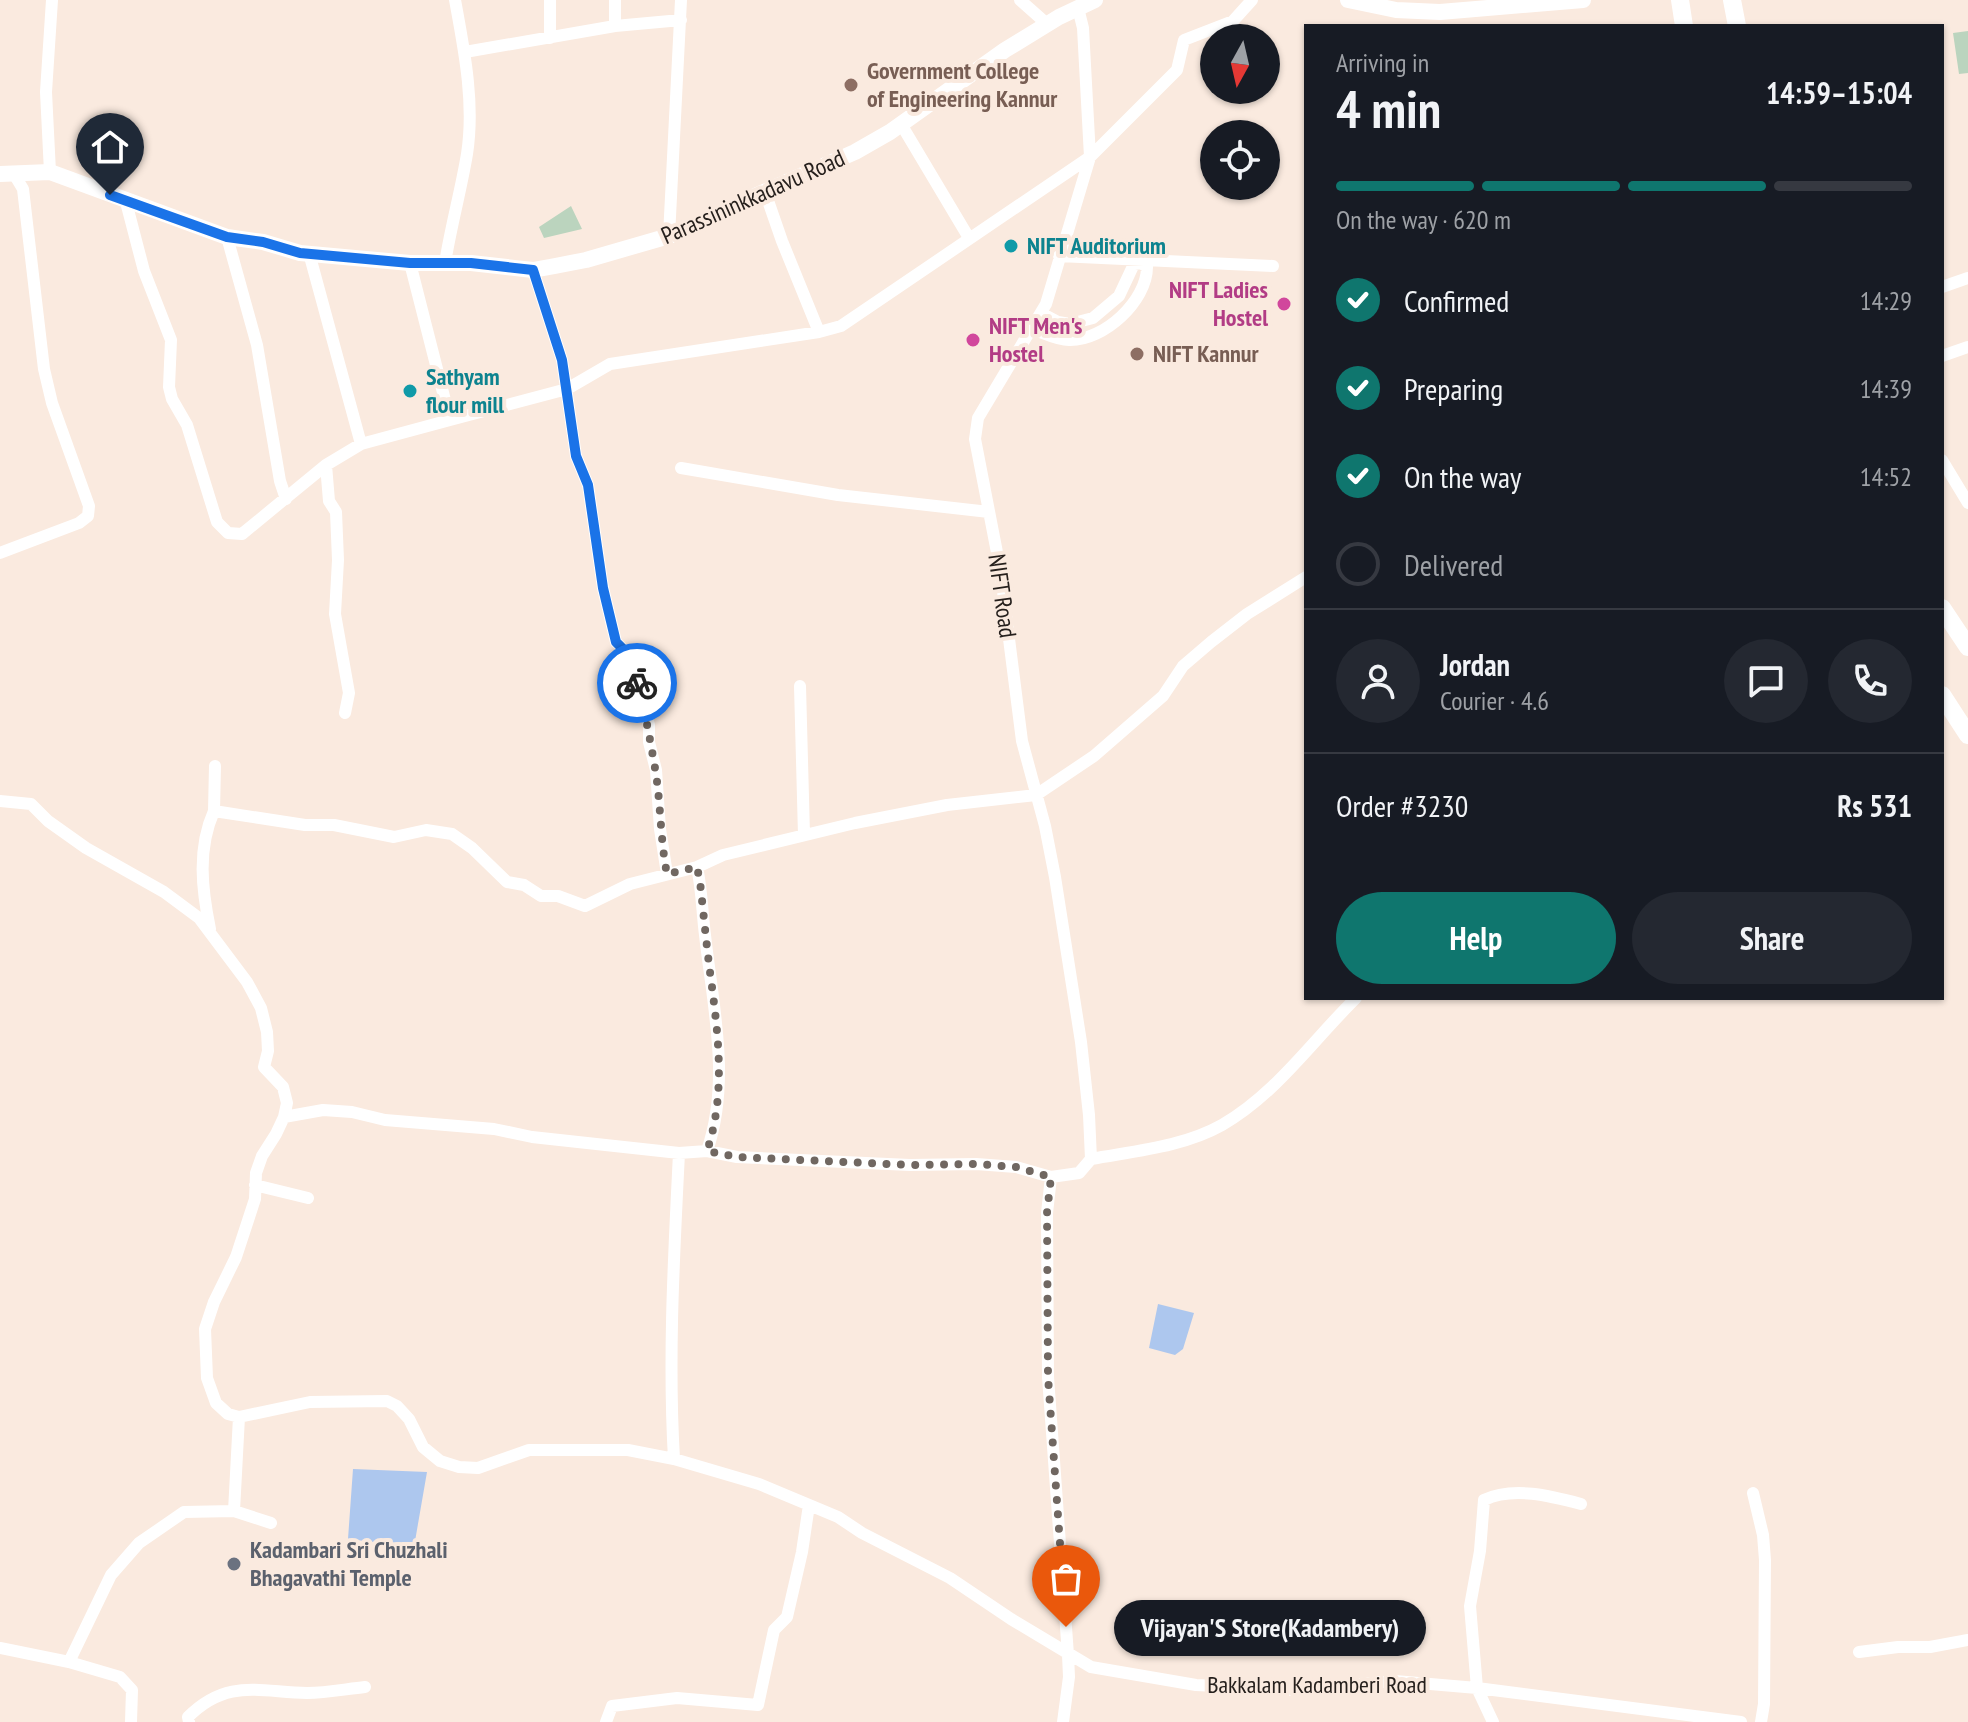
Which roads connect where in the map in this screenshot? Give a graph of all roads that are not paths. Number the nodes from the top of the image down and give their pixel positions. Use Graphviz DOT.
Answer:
graph roads {
  1 [pos="52,0"];
  2 [pos="455,0"];
  3 [pos="550,0"];
  4 [pos="615,0"];
  5 [pos="681,0"];
  6 [pos="1020,0"];
  7 [pos="1095,0"];
  8 [pos="1252,0"];
  9 [pos="1348,0"];
  10 [pos="1583,0"];
  11 [pos="1680,0"];
  12 [pos="1732,0"];
  13 [pos="1739,0"];
  14 [pos="1078,8"];
  15 [pos="681,20"];
  16 [pos="1047,24"];
  17 [pos="1684,24"];
  18 [pos="1737,24"];
  19 [pos="615,26"];
  20 [pos="550,38"];
  21 [pos="465,52"];
  22 [pos="901,124"];
  23 [pos="1090,157"];
  24 [pos="50,172"];
  25 [pos="7,174"];
  26 [pos="765,192"];
  27 [pos="126,202"];
  28 [pos="669,236"];
  29 [pos="227,237"];
  30 [pos="969,238"];
  31 [pos="309,253"];
  32 [pos="1059,256"];
  33 [pos="410,263"];
  34 [pos="445,263"];
  35 [pos="1273,266"];
  36 [pos="533,270"];
  37 [pos="1968,278"];
  38 [pos="1944,286"];
  39 [pos="1041,313"];
  40 [pos="1032,329"];
  41 [pos="819,332"];
  42 [pos="1968,347"];
  43 [pos="1944,355"];
  44 [pos="567,389"];
  45 [pos="450,420"];
  46 [pos="361,444"];
  47 [pos="1944,463"];
  48 [pos="326,465"];
  49 [pos="681,468"];
  50 [pos="286,499"];
  51 [pos="1968,503"];
  52 [pos="989,512"];
  53 [pos="0,553"];
  54 [pos="1304,578"];
  55 [pos="1944,611"];
  56 [pos="1968,647"];
  57 [pos="800,686"];
  58 [pos="1944,698"];
  59 [pos="345,713"];
  60 [pos="1968,735"];
  61 [pos="215,766"];
  62 [pos="1036,795"];
  63 [pos="0,801"];
  64 [pos="214,811"];
  65 [pos="804,835"];
  66 [pos="697,867"];
  67 [pos="667,874"];
  68 [pos="211,935"];
  69 [pos="1354,1000"];
  70 [pos="284,1117"];
  71 [pos="707,1151"];
  72 [pos="679,1153"];
  73 [pos="1091,1159"];
  74 [pos="1051,1177"];
  75 [pos="255,1185"];
  76 [pos="308,1198"];
  77 [pos="239,1417"];
  78 [pos="674,1459"];
  79 [pos="1753,1493"];
  80 [pos="1581,1504"];
  81 [pos="809,1505"];
  82 [pos="234,1511"];
  83 [pos="271,1523"];
  84 [pos="1968,1640"];
  85 [pos="0,1648"];
  86 [pos="1859,1652"];
  87 [pos="1068,1655"];
  88 [pos="69,1662"];
  89 [pos="365,1687"];
  90 [pos="1477,1688"];
  91 [pos="1635,1708"];
  92 [pos="131,1722"];
  93 [pos="189,1722"];
  94 [pos="606,1722"];
  95 [pos="1063,1722"];
  96 [pos="1493,1722"];
  97 [pos="1637,1722"];
  98 [pos="1741,1722"];
  99 [pos="1761,1722"];
  1 -- 24 [label="street"];
  2 -- 21 [label="street"];
  3 -- 20 [label="street"];
  4 -- 19 [label="street"];
  5 -- 15 [label="street"];
  6 -- 16 [label="street"];
  7 -- 14 [label="main road, Parassininkkadavu Road"];
  8 -- 23 [label="street"];
  9 -- 10 [label="main road"];
  11 -- 17 [label="highway"];
  12 -- 13 [label="street"];
  12 -- 18 [label="highway"];
  14 -- 16 [label="main road, Parassininkkadavu Road"];
  14 -- 23 [label="street, NIFT Road"];
  15 -- 19 [label="street"];
  15 -- 28 [label="street"];
  16 -- 22 [label="main road, Parassininkkadavu Road"];
  19 -- 20 [label="street"];
  20 -- 21 [label="street"];
  21 -- 34 [label="street"];
  22 -- 26 [label="main road, Parassininkkadavu Road"];
  22 -- 30 [label="street"];
  23 -- 30 [label="street"];
  23 -- 32 [label="street, NIFT Road"];
  24 -- 25 [label="main road, Parassininkkadavu Road"];
  24 -- 27 [label="main road, Parassininkkadavu Road"];
  25 -- 53 [label="street"];
  26 -- 28 [label="main road, Parassininkkadavu Road"];
  26 -- 41 [label="street"];
  27 -- 29 [label="main road, Parassininkkadavu Road"];
  27 -- 50 [label="street"];
  28 -- 36 [label="main road, Parassininkkadavu Road"];
  29 -- 31 [label="main road, Parassininkkadavu Road"];
  29 -- 50 [label="street"];
  30 -- 41 [label="street"];
  31 -- 33 [label="main road, Parassininkkadavu Road"];
  31 -- 46 [label="street"];
  32 -- 35 [label="street"];
  32 -- 39 [label="street, NIFT Road"];
  33 -- 34 [label="main road, Parassininkkadavu Road"];
  33 -- 45 [label="street"];
  34 -- 36 [label="main road, Parassininkkadavu Road"];
  36 -- 44 [label="street"];
  37 -- 38 [label="street"];
  39 -- 40 [label="street, NIFT Road"];
  39 -- 40 [label="street"];
  40 -- 52 [label="street, NIFT Road"];
  41 -- 44 [label="street"];
  42 -- 43 [label="street"];
  44 -- 45 [label="street"];
  44 -- 67 [label="street"];
  45 -- 46 [label="street"];
  46 -- 48 [label="street"];
  47 -- 51 [label="street"];
  48 -- 50 [label="street"];
  48 -- 59 [label="street"];
  49 -- 52 [label="street"];
  52 -- 62 [label="street, NIFT Road"];
  54 -- 62 [label="street"];
  55 -- 56 [label="highway"];
  57 -- 65 [label="street"];
  58 -- 60 [label="highway"];
  61 -- 64 [label="street"];
  62 -- 65 [label="street"];
  62 -- 73 [label="street, NIFT Road"];
  63 -- 68 [label="street"];
  64 -- 67 [label="street"];
  64 -- 68 [label="street"];
  65 -- 66 [label="street"];
  66 -- 67 [label="street"];
  66 -- 71 [label="street"];
  68 -- 70 [label="street"];
  69 -- 73 [label="street"];
  70 -- 72 [label="street"];
  70 -- 75 [label="street"];
  71 -- 72 [label="street"];
  71 -- 74 [label="street"];
  72 -- 78 [label="street"];
  73 -- 74 [label="street"];
  74 -- 87 [label="street"];
  75 -- 76 [label="street"];
  75 -- 77 [label="street"];
  77 -- 78 [label="street, Bakkalam Kadamberi Road"];
  77 -- 82 [label="street"];
  78 -- 81 [label="street, Bakkalam Kadamberi Road"];
  79 -- 99 [label="street"];
  80 -- 90 [label="street"];
  81 -- 87 [label="street, Bakkalam Kadamberi Road"];
  81 -- 94 [label="street"];
  82 -- 83 [label="street"];
  82 -- 88 [label="street"];
  84 -- 86 [label="street"];
  85 -- 88 [label="street"];
  87 -- 90 [label="street, Bakkalam Kadamberi Road"];
  87 -- 95 [label="street"];
  88 -- 92 [label="street"];
  89 -- 93 [label="street"];
  90 -- 91 [label="street, Bakkalam Kadamberi Road"];
  90 -- 96 [label="street"];
  91 -- 97 [label="street"];
  91 -- 98 [label="street, Bakkalam Kadamberi Road"];
}
